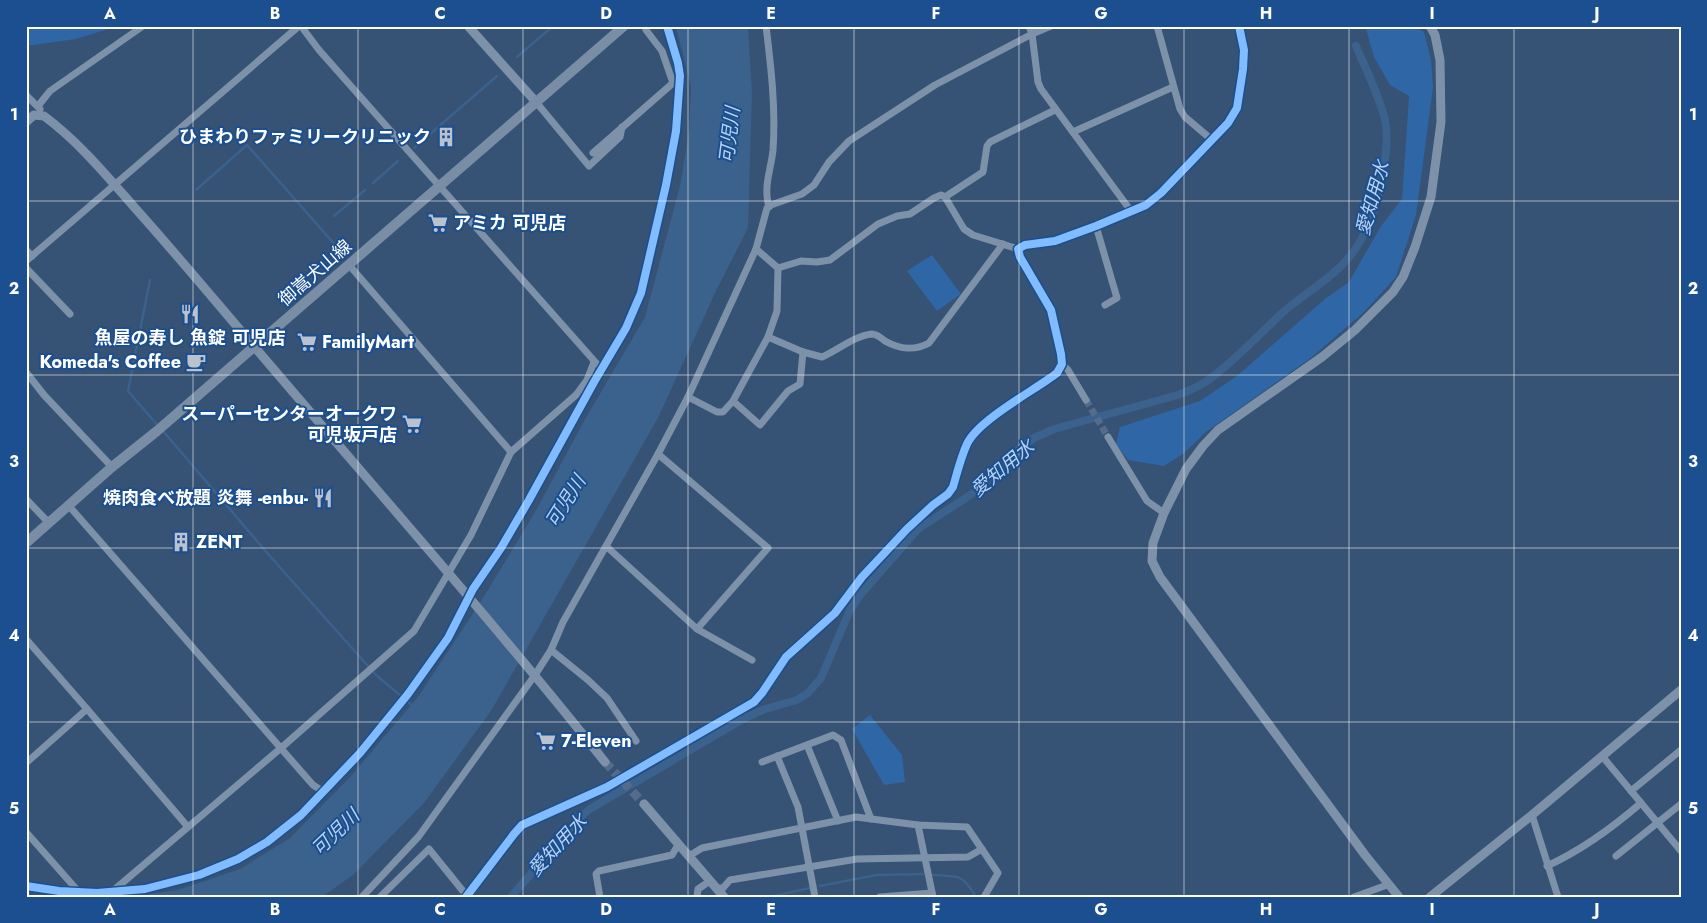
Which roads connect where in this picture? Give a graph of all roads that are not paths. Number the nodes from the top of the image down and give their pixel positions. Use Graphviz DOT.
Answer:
graph roads {
  1 [pos="143,26"];
  2 [pos="300,26"];
  3 [pos="468,26"];
  4 [pos="624,26"];
  5 [pos="667,26"];
  6 [pos="766,26"];
  7 [pos="1029,26"];
  8 [pos="1051,26"];
  9 [pos="1157,26"];
  10 [pos="1239,26"];
  11 [pos="1430,26"];
  12 [pos="646,30"];
  13 [pos="1032,34"];
  14 [pos="679,68"];
  15 [pos="670,76"];
  16 [pos="1173,87"];
  17 [pos="26,95"];
  18 [pos="536,102"];
  19 [pos="39,110"];
  20 [pos="1055,110"];
  21 [pos="26,122"];
  22 [pos="622,126"];
  23 [pos="1073,132"];
  24 [pos="1212,140"];
  25 [pos="593,152"];
  26 [pos="115,184"];
  27 [pos="440,186"];
  28 [pos="945,197"];
  29 [pos="769,207"];
  30 [pos="1131,211"];
  31 [pos="1096,226"];
  32 [pos="1003,244"];
  33 [pos="756,249"];
  34 [pos="1018,249"];
  35 [pos="26,250"];
  36 [pos="29,258"];
  37 [pos="349,265"];
  38 [pos="26,268"];
  39 [pos="778,268"];
  40 [pos="1105,305"];
  41 [pos="70,314"];
  42 [pos="768,337"];
  43 [pos="254,346"];
  44 [pos="803,352"];
  45 [pos="594,362"];
  46 [pos="1062,364"];
  47 [pos="602,368"];
  48 [pos="26,372"];
  49 [pos="688,397"];
  50 [pos="1086,400"];
  51 [pos="733,401"];
  52 [pos="1108,437"];
  53 [pos="511,452"];
  54 [pos="658,454"];
  55 [pos="112,467"];
  56 [pos="26,500"];
  57 [pos="68,506"];
  58 [pos="1164,513"];
  59 [pos="48,523"];
  60 [pos="26,543"];
  61 [pos="606,546"];
  62 [pos="448,572"];
  63 [pos="472,602"];
  64 [pos="698,628"];
  65 [pos="26,639"];
  66 [pos="551,650"];
  67 [pos="752,660"];
  68 [pos="536,675"];
  69 [pos="1681,690"];
  70 [pos="87,709"];
  71 [pos="636,741"];
  72 [pos="807,745"];
  73 [pos="280,748"];
  74 [pos="1681,750"];
  75 [pos="777,756"];
  76 [pos="1602,756"];
  77 [pos="605,762"];
  78 [pos="762,762"];
  79 [pos="26,763"];
  80 [pos="1631,790"];
  81 [pos="324,792"];
  82 [pos="1641,803"];
  83 [pos="644,804"];
  84 [pos="1681,804"];
  85 [pos="1532,815"];
  86 [pos="871,819"];
  87 [pos="838,821"];
  88 [pos="1658,824"];
  89 [pos="918,825"];
  90 [pos="188,827"];
  91 [pos="803,828"];
  92 [pos="26,832"];
  93 [pos="678,845"];
  94 [pos="982,849"];
  95 [pos="1681,851"];
  96 [pos="689,856"];
  97 [pos="1616,856"];
  98 [pos="925,857"];
  99 [pos="809,866"];
  100 [pos="1548,866"];
  101 [pos="710,881"];
  102 [pos="1387,885"];
  103 [pos="26,886"];
  104 [pos="718,888"];
  105 [pos="78,891"];
  106 [pos="114,891"];
  107 [pos="933,895"];
  108 [pos="467,896"];
  109 [pos="362,897"];
  110 [pos="380,897"];
  111 [pos="600,897"];
  112 [pos="697,897"];
  113 [pos="724,897"];
  114 [pos="815,897"];
  115 [pos="880,897"];
  116 [pos="984,897"];
  117 [pos="1354,897"];
  118 [pos="1398,897"];
  119 [pos="1430,897"];
  120 [pos="1558,897"];
  1 -- 19 [label="street"];
  2 -- 26 [label="street"];
  2 -- 27 [label="street"];
  3 -- 18 [label="street"];
  4 -- 18 [label="main road, 御嵩犬山線"];
  5 -- 14 [label="street"];
  6 -- 29 [label="street"];
  7 -- 13 [label="street"];
  8 -- 13 [label="street"];
  9 -- 16 [label="street"];
  10 -- 24 [label="street"];
  11 -- 58 [label="street"];
  12 -- 15 [label="street"];
  13 -- 20 [label="street"];
  13 -- 29 [label="street"];
  14 -- 15 [label="street"];
  14 -- 47 [label="street"];
  15 -- 22 [label="street"];
  16 -- 23 [label="street"];
  16 -- 24 [label="street"];
  17 -- 19 [label="street"];
  18 -- 22 [label="street"];
  18 -- 27 [label="main road, 御嵩犬山線"];
  19 -- 21 [label="street"];
  19 -- 26 [label="street"];
  20 -- 23 [label="street"];
  20 -- 28 [label="street"];
  22 -- 25 [label="street"];
  23 -- 30 [label="street"];
  24 -- 30 [label="street"];
  26 -- 36 [label="street"];
  26 -- 43 [label="street"];
  27 -- 37 [label="main road, 御嵩犬山線"];
  27 -- 45 [label="street"];
  28 -- 32 [label="street"];
  28 -- 39 [label="street"];
  29 -- 33 [label="street"];
  30 -- 31 [label="street"];
  31 -- 34 [label="street"];
  31 -- 40 [label="street"];
  32 -- 34 [label="street"];
  32 -- 44 [label="street"];
  33 -- 39 [label="street"];
  33 -- 49 [label="street"];
  34 -- 46 [label="street"];
  35 -- 36 [label="street"];
  37 -- 43 [label="main road, 御嵩犬山線"];
  37 -- 53 [label="street"];
  38 -- 41 [label="street"];
  39 -- 42 [label="street"];
  42 -- 44 [label="street"];
  42 -- 51 [label="street"];
  43 -- 55 [label="main road, 御嵩犬山線"];
  43 -- 62 [label="street"];
  44 -- 51 [label="street"];
  45 -- 47 [label="street"];
  45 -- 53 [label="street"];
  46 -- 50 [label="street"];
  46 -- 108 [label="street"];
  47 -- 63 [label="street"];
  48 -- 55 [label="street"];
  49 -- 51 [label="street"];
  49 -- 54 [label="street"];
  52 -- 58 [label="street"];
  53 -- 62 [label="street"];
  54 -- 61 [label="street"];
  54 -- 64 [label="street"];
  55 -- 57 [label="main road, 御嵩犬山線"];
  56 -- 59 [label="street"];
  57 -- 59 [label="main road, 御嵩犬山線"];
  57 -- 73 [label="street"];
  58 -- 102 [label="street"];
  59 -- 60 [label="main road, 御嵩犬山線"];
  61 -- 64 [label="street"];
  61 -- 66 [label="street"];
  62 -- 63 [label="street"];
  62 -- 73 [label="street"];
  63 -- 68 [label="street"];
  63 -- 81 [label="street"];
  64 -- 67 [label="street"];
  65 -- 70 [label="street"];
  66 -- 68 [label="street"];
  66 -- 71 [label="street"];
  68 -- 77 [label="street"];
  68 -- 109 [label="street"];
  69 -- 76 [label="street"];
  70 -- 79 [label="street"];
  70 -- 90 [label="street"];
  72 -- 75 [label="street"];
  72 -- 86 [label="street"];
  72 -- 87 [label="street"];
  73 -- 81 [label="street"];
  73 -- 90 [label="street"];
  74 -- 80 [label="street"];
  75 -- 78 [label="street"];
  75 -- 91 [label="street"];
  76 -- 80 [label="street"];
  76 -- 85 [label="street"];
  80 -- 82 [label="street"];
  81 -- 106 [label="street"];
  82 -- 88 [label="street"];
  82 -- 100 [label="street"];
  83 -- 93 [label="street"];
  84 -- 88 [label="street"];
  85 -- 100 [label="street"];
  85 -- 119 [label="street"];
  86 -- 87 [label="street"];
  86 -- 89 [label="street"];
  87 -- 91 [label="street"];
  88 -- 95 [label="street"];
  88 -- 97 [label="street"];
  89 -- 94 [label="street"];
  89 -- 98 [label="street"];
  90 -- 106 [label="street"];
  91 -- 96 [label="street"];
  91 -- 99 [label="street"];
  92 -- 105 [label="street"];
  93 -- 96 [label="street"];
  93 -- 111 [label="street"];
  94 -- 98 [label="street"];
  94 -- 116 [label="street"];
  96 -- 101 [label="street"];
  98 -- 99 [label="street"];
  98 -- 107 [label="street"];
  99 -- 104 [label="street"];
  99 -- 114 [label="street"];
  100 -- 120 [label="street"];
  101 -- 104 [label="street"];
  101 -- 112 [label="street"];
  102 -- 117 [label="street"];
  102 -- 118 [label="street"];
  103 -- 105 [label="street"];
  104 -- 113 [label="street"];
  105 -- 106 [label="street"];
  107 -- 115 [label="street"];
  108 -- 110 [label="street"];
}
